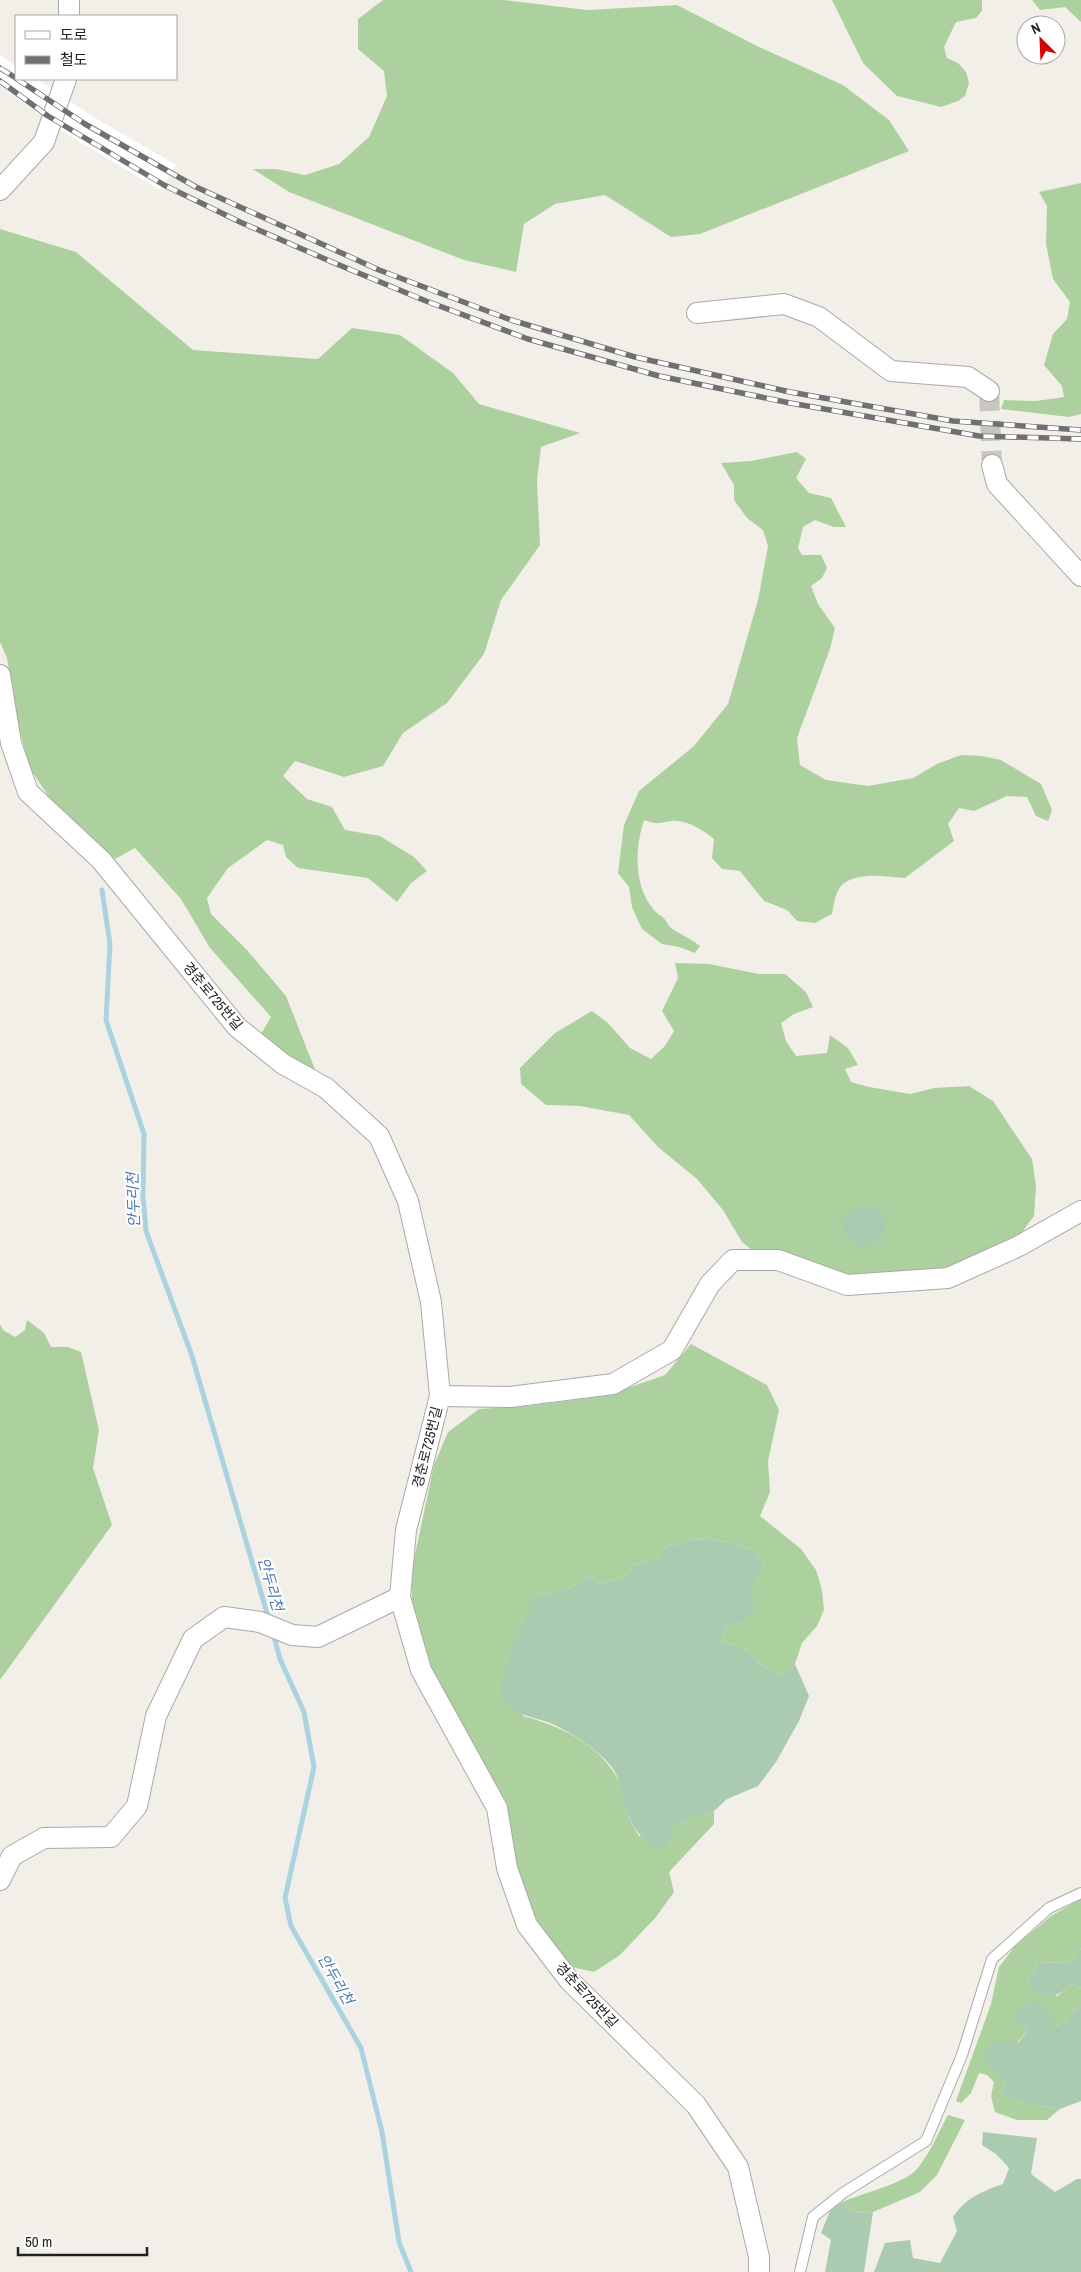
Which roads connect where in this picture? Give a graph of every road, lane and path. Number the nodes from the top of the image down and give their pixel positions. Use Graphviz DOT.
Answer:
graph roads {
  1 [pos="69,0"];
  2 [pos="69,15"];
  3 [pos="66,80"];
  4 [pos="0,190"];
  5 [pos="697,313"];
  6 [pos="989,391"];
  7 [pos="992,465"];
  8 [pos="1081,576"];
  9 [pos="0,675"];
  10 [pos="1081,1211"];
  11 [pos="440,1396"];
  12 [pos="400,1597"];
  13 [pos="0,1880"];
  14 [pos="1081,1893"];
  15 [pos="759,2272"];
  16 [pos="800,2272"];
  1 -- 2 [label="street"];
  3 -- 4 [label="street"];
  5 -- 6 [label="street"];
  7 -- 8 [label="street"];
  9 -- 11 [label="street, 경춘로725번길"];
  10 -- 11 [label="street"];
  11 -- 12 [label="street, 경춘로725번길"];
  12 -- 13 [label="street"];
  12 -- 15 [label="street, 경춘로725번길"];
  14 -- 16 [label="lane"];
}
